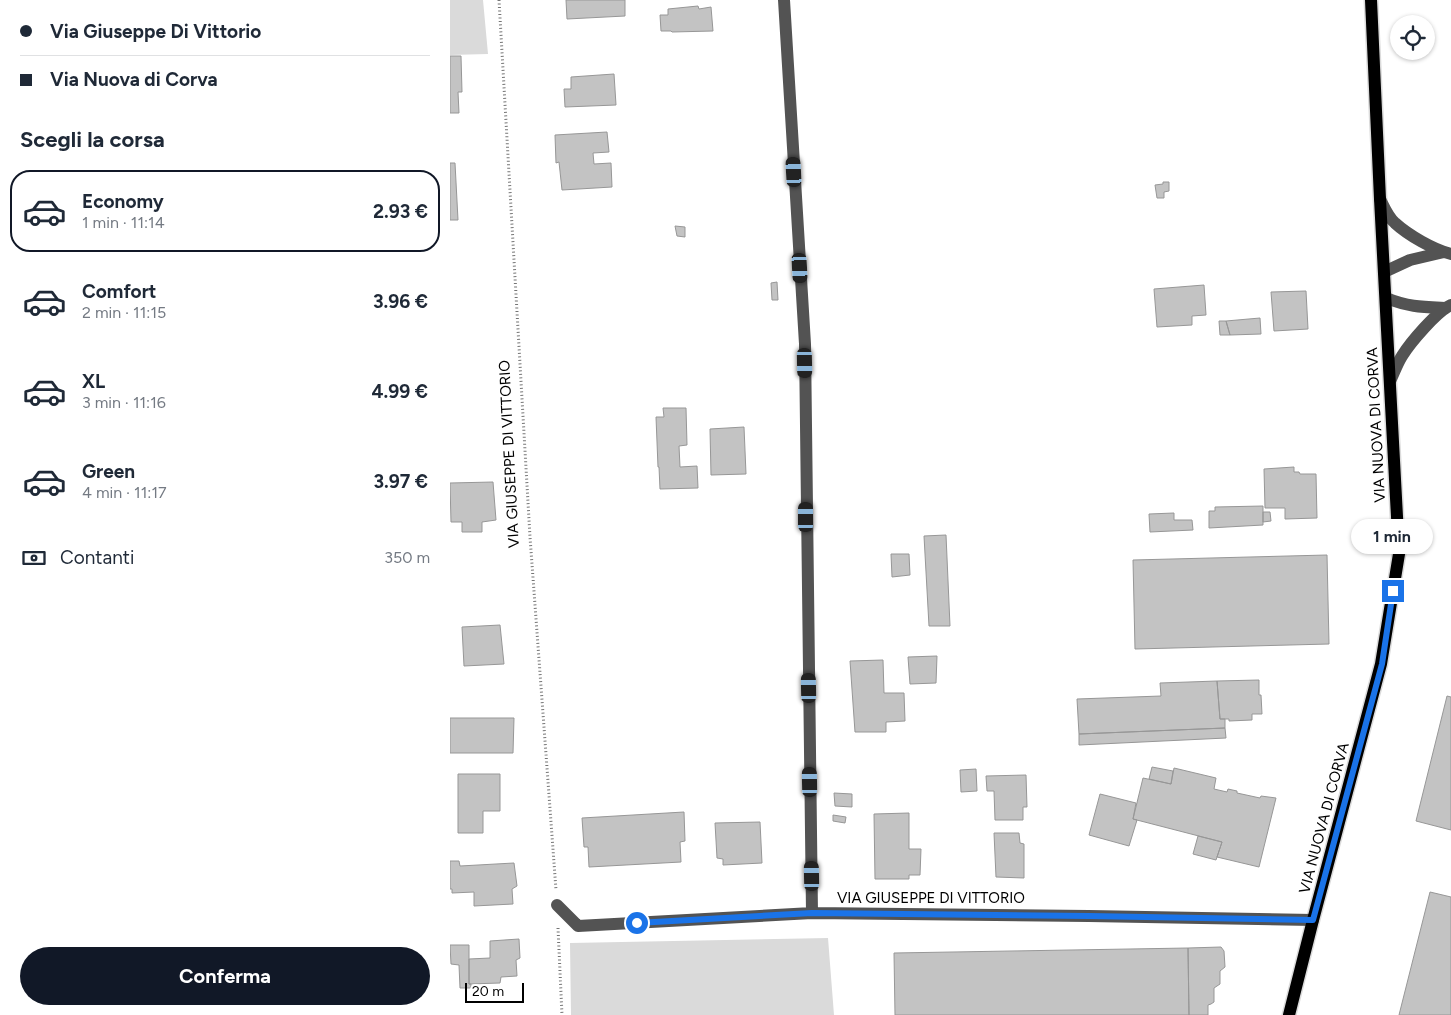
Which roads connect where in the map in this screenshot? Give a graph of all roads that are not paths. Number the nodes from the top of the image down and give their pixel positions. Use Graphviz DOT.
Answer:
graph roads {
  1 [pos="784,0"];
  2 [pos="1371,0"];
  3 [pos="1380,199"];
  4 [pos="1448,253"];
  5 [pos="1384,272"];
  6 [pos="1386,298"];
  7 [pos="1448,306"];
  8 [pos="1390,382"];
  9 [pos="557,905"];
  10 [pos="812,913"];
  11 [pos="1313,920"];
  12 [pos="1289,1015"];
  1 -- 10 [label="street"];
  2 -- 3 [label="main road, VIA NUOVA DI CORVA"];
  3 -- 4 [label="street"];
  3 -- 5 [label="main road, VIA NUOVA DI CORVA"];
  4 -- 5 [label="street"];
  5 -- 6 [label="main road, VIA NUOVA DI CORVA"];
  6 -- 7 [label="street"];
  6 -- 8 [label="main road, VIA NUOVA DI CORVA"];
  7 -- 8 [label="street"];
  8 -- 11 [label="main road, VIA NUOVA DI CORVA"];
  9 -- 10 [label="street, VIA GIUSEPPE DI VITTORIO"];
  10 -- 11 [label="street, VIA GIUSEPPE DI VITTORIO"];
  11 -- 12 [label="main road, VIA NUOVA DI CORVA"];
}
